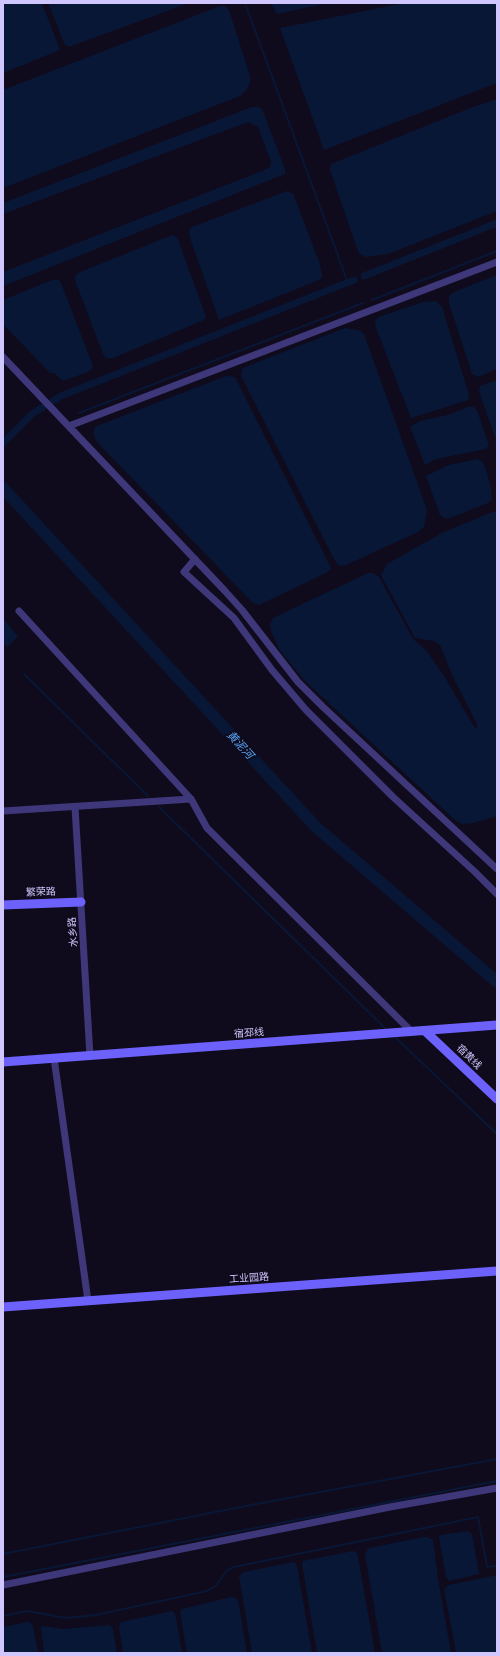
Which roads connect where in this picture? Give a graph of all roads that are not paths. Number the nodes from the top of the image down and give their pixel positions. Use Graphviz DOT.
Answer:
graph roads {
  1 [pos="497,262"];
  2 [pos="3,357"];
  3 [pos="69,426"];
  4 [pos="195,559"];
  5 [pos="242,610"];
  6 [pos="19,611"];
  7 [pos="234,618"];
  8 [pos="191,799"];
  9 [pos="75,807"];
  10 [pos="3,811"];
  11 [pos="497,869"];
  12 [pos="497,894"];
  13 [pos="81,902"];
  14 [pos="3,905"];
  15 [pos="497,1025"];
  16 [pos="425,1031"];
  17 [pos="412,1032"];
  18 [pos="90,1056"];
  19 [pos="54,1058"];
  20 [pos="3,1062"];
  21 [pos="497,1099"];
  22 [pos="497,1271"];
  23 [pos="88,1301"];
  24 [pos="3,1307"];
  25 [pos="497,1488"];
  26 [pos="3,1585"];
  1 -- 3 [label="street"];
  2 -- 3 [label="street"];
  3 -- 4 [label="street"];
  4 -- 5 [label="street"];
  4 -- 7 [label="street"];
  5 -- 7 [label="street"];
  5 -- 11 [label="street"];
  6 -- 8 [label="street"];
  7 -- 12 [label="street"];
  8 -- 9 [label="street"];
  8 -- 17 [label="street"];
  9 -- 10 [label="street"];
  9 -- 13 [label="street, 水乡路"];
  13 -- 14 [label="street, 繁荣路"];
  13 -- 18 [label="street, 水乡路"];
  15 -- 16 [label="street, 宿邳线"];
  16 -- 17 [label="street, 宿邳线"];
  16 -- 21 [label="street, 宿黄线"];
  17 -- 18 [label="street, 宿邳线"];
  18 -- 19 [label="street, 宿邳线"];
  19 -- 20 [label="street, 宿邳线"];
  19 -- 23 [label="street"];
  22 -- 23 [label="street, 工业园路"];
  23 -- 24 [label="street, 工业园路"];
  25 -- 26 [label="street"];
}
